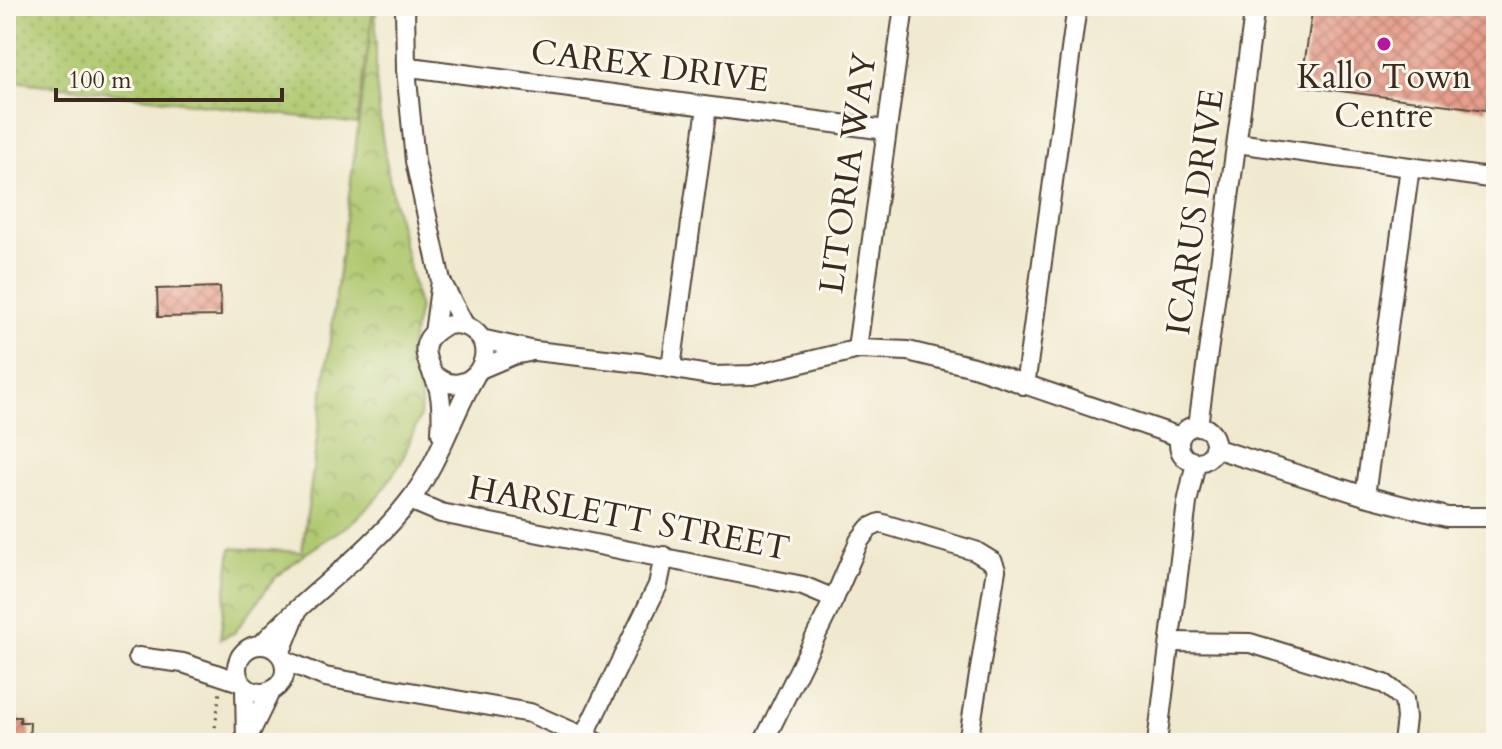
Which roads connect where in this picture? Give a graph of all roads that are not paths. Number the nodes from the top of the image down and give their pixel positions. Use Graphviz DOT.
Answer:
graph roads {
  1 [pos="405,6"];
  2 [pos="904,6"];
  3 [pos="1077,6"];
  4 [pos="1255,6"];
  5 [pos="406,69"];
  6 [pos="707,107"];
  7 [pos="886,130"];
  8 [pos="1237,143"];
  9 [pos="1410,167"];
  10 [pos="1496,179"];
  11 [pos="441,281"];
  12 [pos="465,326"];
  13 [pos="434,333"];
  14 [pos="481,339"];
  15 [pos="859,349"];
  16 [pos="535,351"];
  17 [pos="671,368"];
  18 [pos="432,373"];
  19 [pos="478,373"];
  20 [pos="1023,385"];
  21 [pos="1198,426"];
  22 [pos="1180,437"];
  23 [pos="441,445"];
  24 [pos="1214,448"];
  25 [pos="1196,462"];
  26 [pos="1365,496"];
  27 [pos="410,500"];
  28 [pos="1496,517"];
  29 [pos="664,556"];
  30 [pos="834,599"];
  31 [pos="301,603"];
  32 [pos="1171,642"];
  33 [pos="261,645"];
  34 [pos="138,657"];
  35 [pos="240,657"];
  36 [pos="282,657"];
  37 [pos="201,670"];
  38 [pos="325,677"];
  39 [pos="235,682"];
  40 [pos="274,690"];
  41 [pos="591,740"];
  42 [pos="247,742"];
  43 [pos="763,743"];
  44 [pos="968,743"];
  45 [pos="1157,743"];
  46 [pos="1403,743"];
  1 -- 5 [label="street"];
  2 -- 7 [label="street, LITORIA WAY"];
  3 -- 20 [label="street"];
  4 -- 8 [label="street, ICARUS DRIVE"];
  5 -- 6 [label="street, CAREX DRIVE"];
  5 -- 11 [label="street"];
  6 -- 7 [label="street, CAREX DRIVE"];
  6 -- 17 [label="street"];
  7 -- 15 [label="street, LITORIA WAY"];
  8 -- 9 [label="street"];
  8 -- 21 [label="street, ICARUS DRIVE"];
  9 -- 10 [label="street"];
  9 -- 26 [label="street"];
  11 -- 12 [label="street"];
  11 -- 13 [label="street"];
  12 -- 13 [label="street"];
  12 -- 14 [label="street"];
  13 -- 18 [label="street"];
  14 -- 16 [label="street"];
  14 -- 19 [label="street"];
  15 -- 17 [label="street"];
  15 -- 20 [label="street"];
  16 -- 17 [label="street"];
  16 -- 19 [label="street"];
  18 -- 19 [label="street"];
  18 -- 23 [label="street"];
  19 -- 23 [label="street"];
  20 -- 22 [label="street"];
  21 -- 22 [label="street"];
  21 -- 24 [label="street"];
  22 -- 25 [label="street"];
  23 -- 27 [label="street"];
  24 -- 25 [label="street"];
  24 -- 26 [label="street"];
  25 -- 32 [label="street"];
  26 -- 28 [label="street"];
  27 -- 29 [label="street, HARSLETT STREET"];
  27 -- 31 [label="street"];
  29 -- 30 [label="street, HARSLETT STREET"];
  29 -- 41 [label="street"];
  30 -- 43 [label="street"];
  30 -- 44 [label="street"];
  31 -- 33 [label="street"];
  31 -- 36 [label="street"];
  32 -- 45 [label="street"];
  32 -- 46 [label="street"];
  33 -- 35 [label="street"];
  33 -- 36 [label="street"];
  34 -- 37 [label="street"];
  35 -- 37 [label="street"];
  35 -- 39 [label="street"];
  36 -- 38 [label="street"];
  36 -- 40 [label="street"];
  37 -- 39 [label="street"];
  38 -- 40 [label="street"];
  38 -- 41 [label="street"];
  39 -- 40 [label="street"];
  39 -- 42 [label="street"];
  40 -- 42 [label="street"];
}
